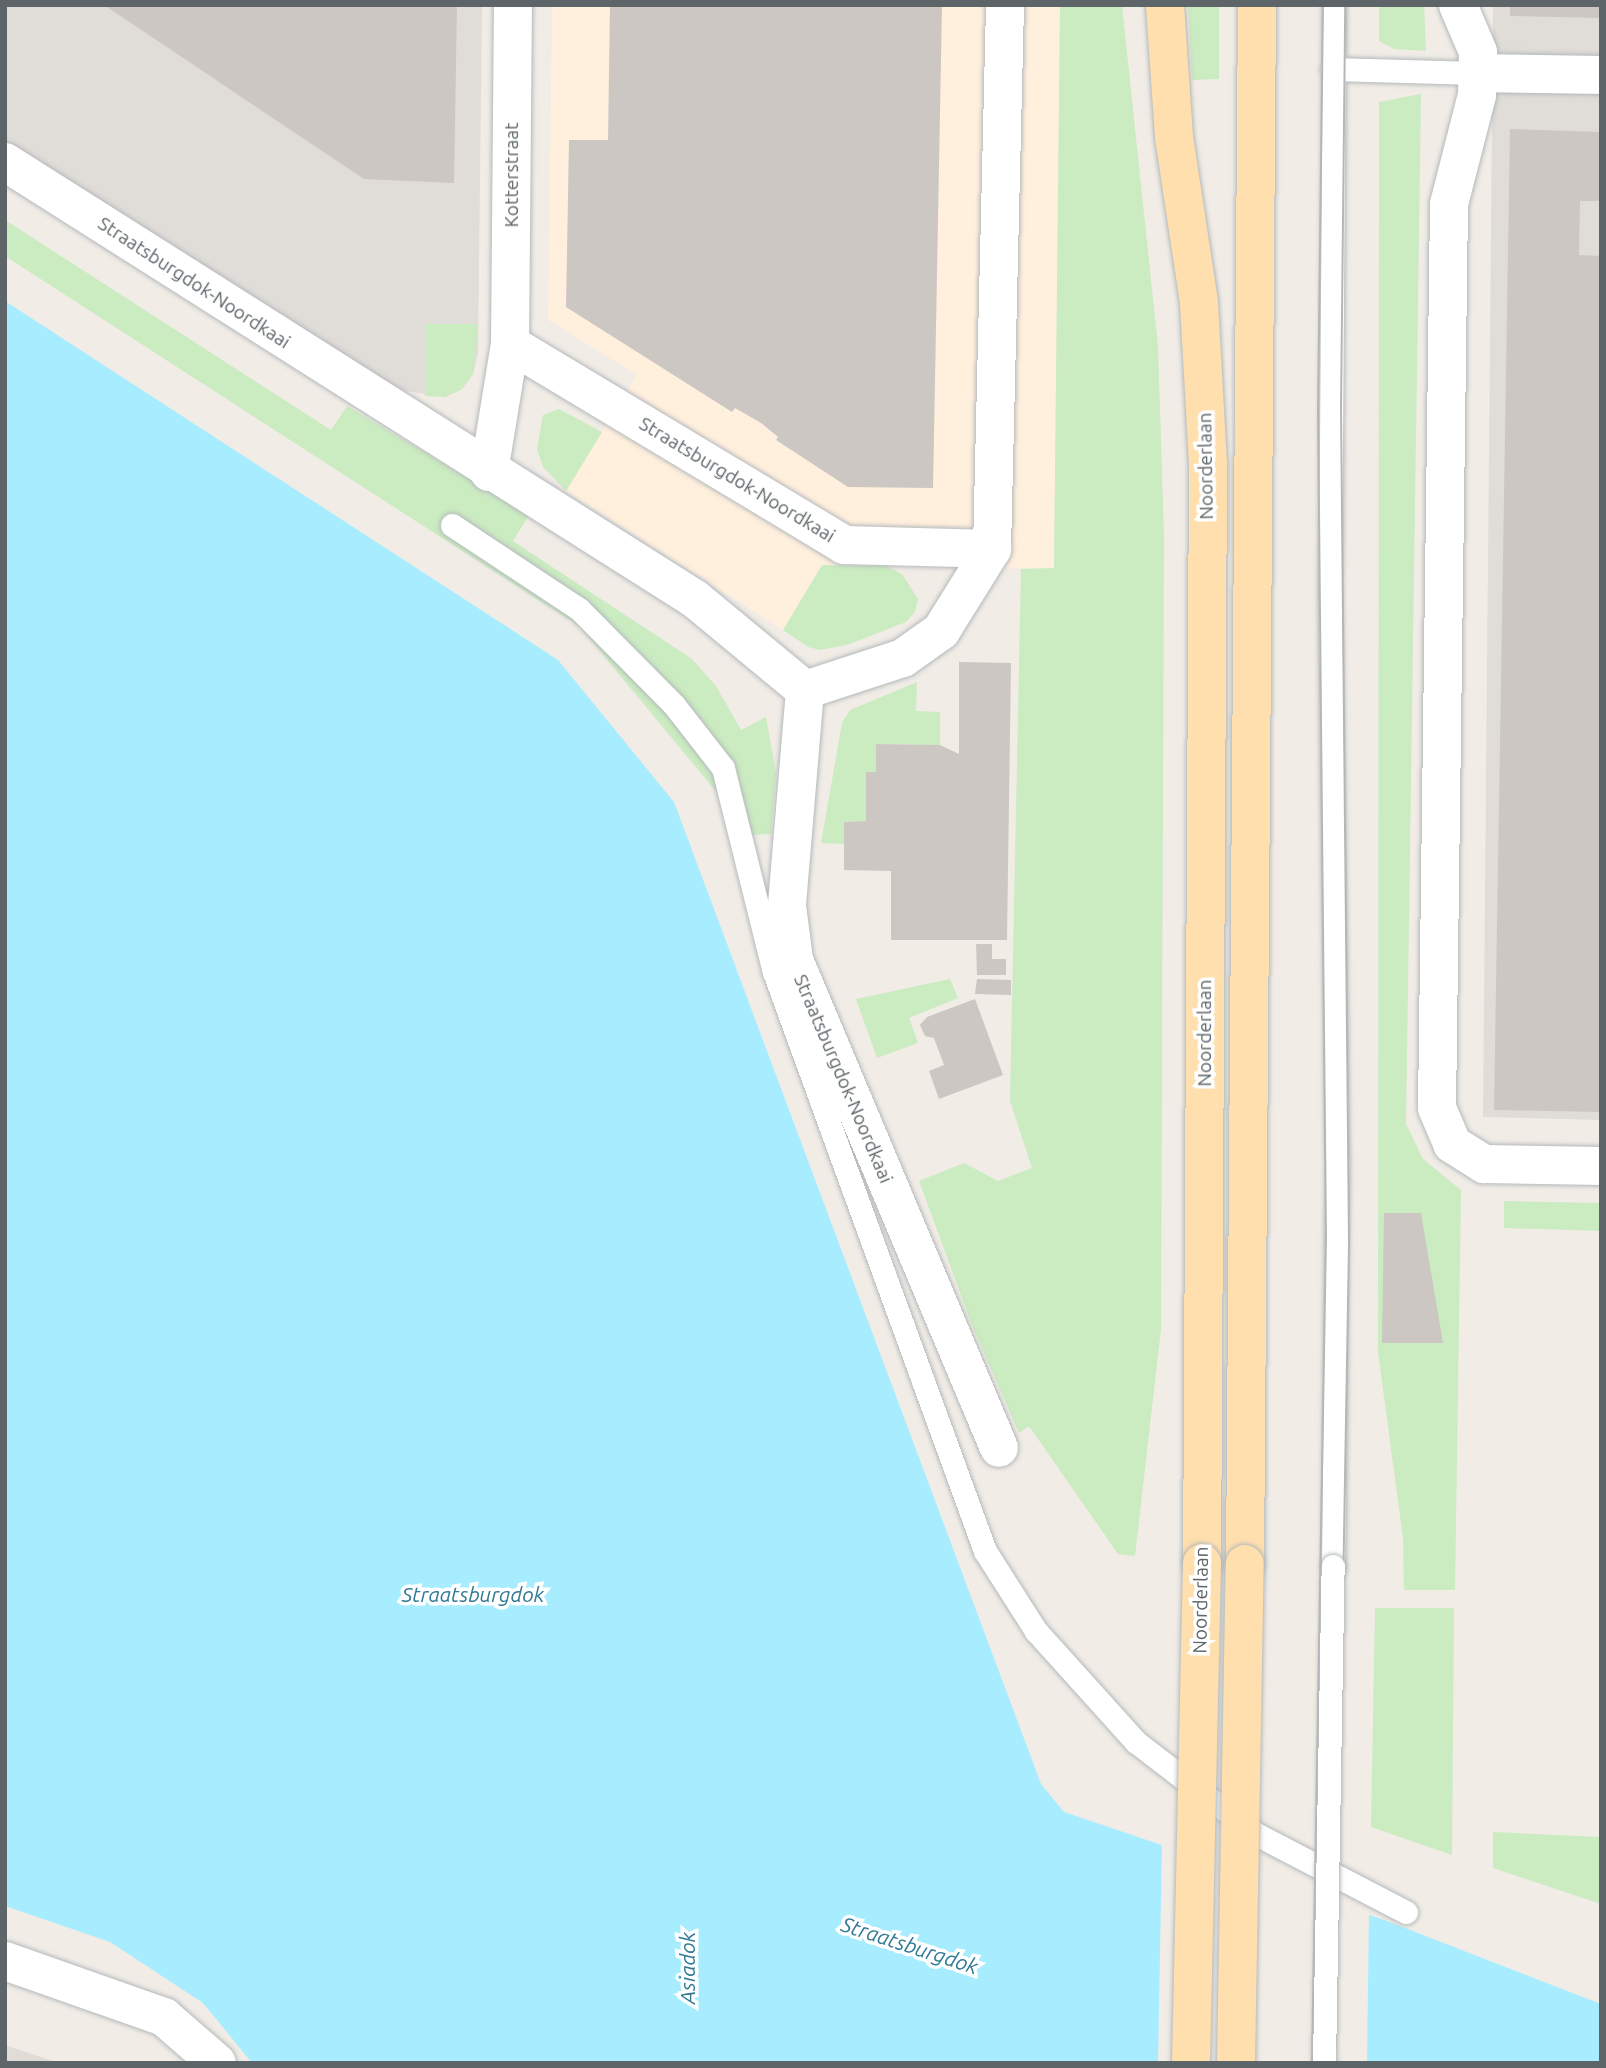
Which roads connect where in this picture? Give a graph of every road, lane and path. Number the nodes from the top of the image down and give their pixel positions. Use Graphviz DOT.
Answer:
graph roads {
  1 [pos="513,5"];
  2 [pos="1005,5"];
  3 [pos="1165,5"];
  4 [pos="1257,5"];
  5 [pos="1334,5"];
  6 [pos="1458,5"];
  7 [pos="1332,69"];
  8 [pos="1477,73"];
  9 [pos="1601,75"];
  10 [pos="5,162"];
  11 [pos="510,344"];
  12 [pos="489,472"];
  13 [pos="452,525"];
  14 [pos="992,549"];
  15 [pos="805,690"];
  16 [pos="1601,1166"];
  17 [pos="999,1448"];
  18 [pos="1406,1912"];
  19 [pos="5,1961"];
  20 [pos="217,2063"];
  21 [pos="1191,2063"];
  22 [pos="1236,2063"];
  23 [pos="1324,2063"];
  1 -- 11 [label="street, Kotterstraat"];
  2 -- 14 [label="street"];
  3 -- 21 [label="main road, Noorderlaan, bridge"];
  4 -- 22 [label="main road, bridge"];
  5 -- 7 [label="lane"];
  6 -- 8 [label="street"];
  7 -- 8 [label="lane"];
  7 -- 23 [label="lane, bridge"];
  8 -- 9 [label="street"];
  8 -- 16 [label="street"];
  10 -- 12 [label="street, Straatsburgdok-Noordkaai"];
  11 -- 12 [label="street"];
  11 -- 14 [label="street, Straatsburgdok-Noordkaai"];
  12 -- 15 [label="street, Straatsburgdok-Noordkaai"];
  13 -- 18 [label="lane"];
  14 -- 15 [label="street"];
  15 -- 17 [label="street, Straatsburgdok-Noordkaai"];
  19 -- 20 [label="street"];
}
